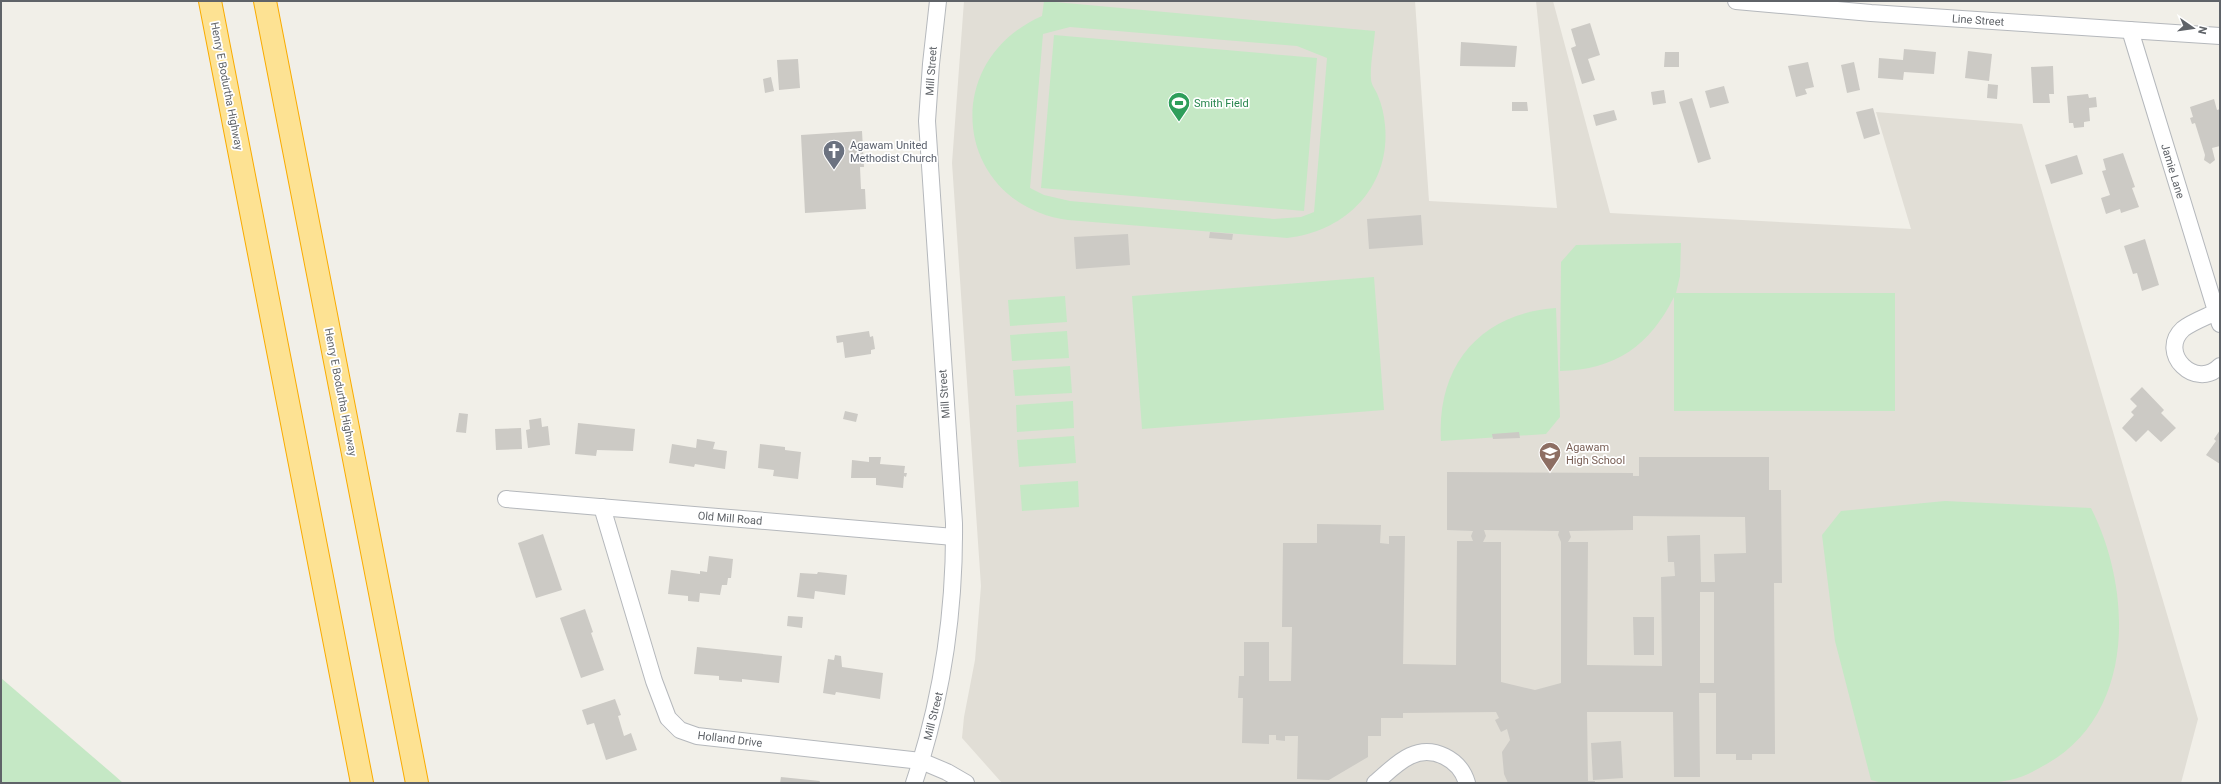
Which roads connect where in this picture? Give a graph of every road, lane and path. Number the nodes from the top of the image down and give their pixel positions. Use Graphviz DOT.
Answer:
graph roads {
  1 [pos="210,1"];
  2 [pos="265,1"];
  3 [pos="938,1"];
  4 [pos="1736,1"];
  5 [pos="2130,30"];
  6 [pos="2220,36"];
  7 [pos="2218,318"];
  8 [pos="2220,366"];
  9 [pos="506,499"];
  10 [pos="602,507"];
  11 [pos="954,537"];
  12 [pos="921,761"];
  13 [pos="362,783"];
  14 [pos="417,783"];
  15 [pos="914,783"];
  16 [pos="966,783"];
  17 [pos="1375,783"];
  18 [pos="1467,783"];
  1 -- 13 [label="highway, Henry E Bodurtha Highway"];
  2 -- 14 [label="highway, Henry E Bodurtha Highway"];
  3 -- 11 [label="street, Mill Street"];
  4 -- 5 [label="street, Line Street"];
  5 -- 6 [label="street, Line Street"];
  5 -- 7 [label="street, Jamie Lane"];
  7 -- 8 [label="street, Jamie Lane"];
  9 -- 10 [label="street, Old Mill Road"];
  10 -- 11 [label="street, Old Mill Road"];
  10 -- 12 [label="street, Holland Drive"];
  11 -- 12 [label="street, Mill Street"];
  12 -- 15 [label="street, Mill Street"];
  12 -- 16 [label="street, Holland Drive"];
  17 -- 18 [label="street"];
}
